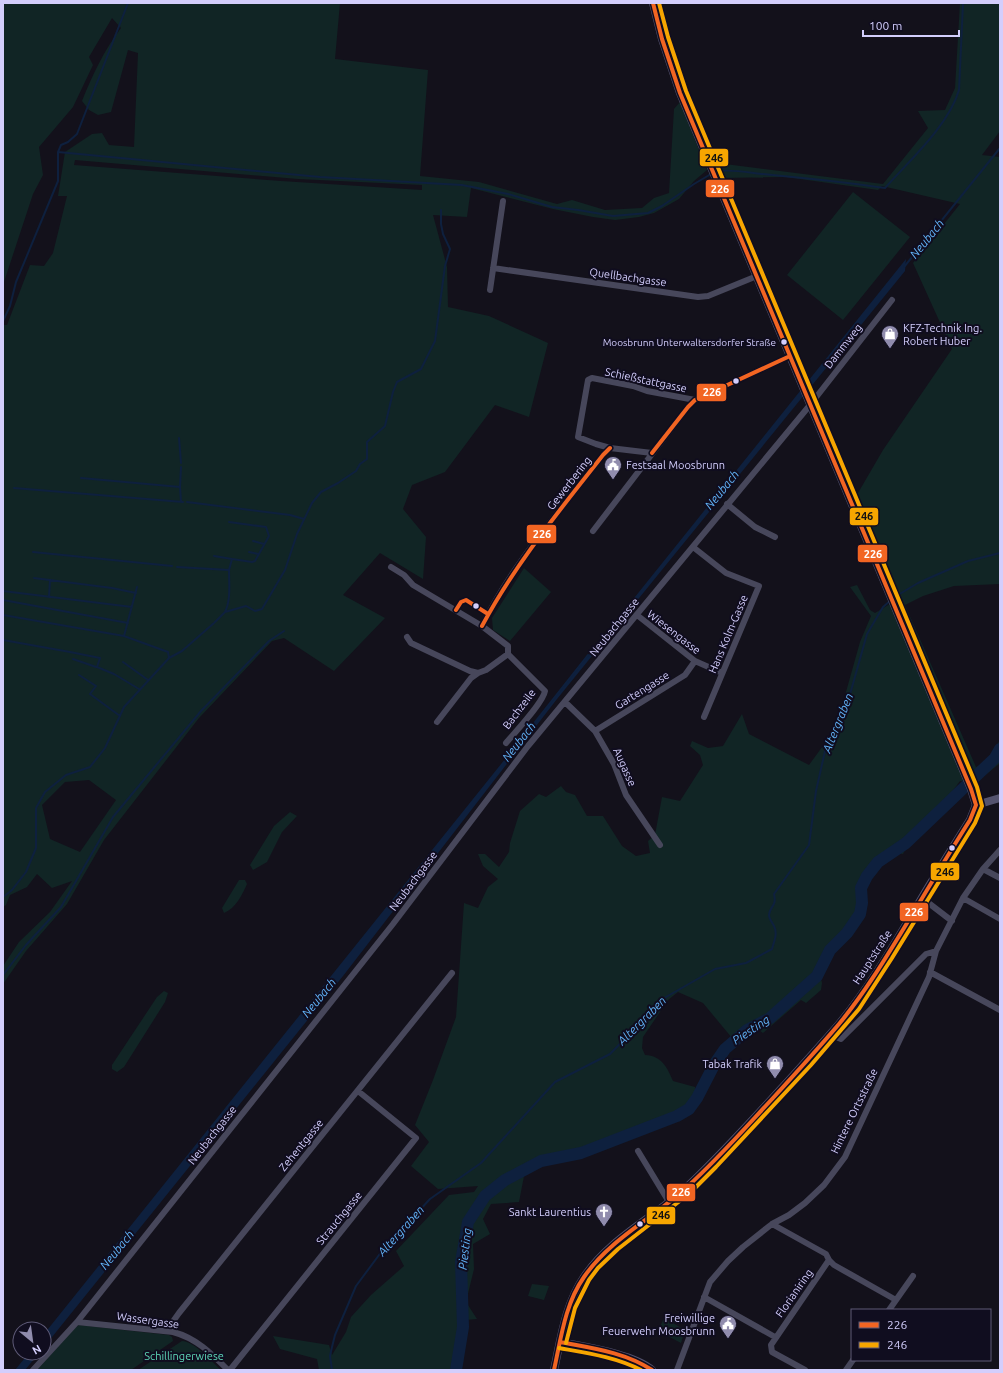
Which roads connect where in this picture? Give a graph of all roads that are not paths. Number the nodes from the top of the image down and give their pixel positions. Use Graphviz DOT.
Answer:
graph roads {
  1 [pos="653,3"];
  2 [pos="503,200"];
  3 [pos="493,268"];
  4 [pos="757,276"];
  5 [pos="490,290"];
  6 [pos="892,300"];
  7 [pos="790,356"];
  8 [pos="695,400"];
  9 [pos="808,401"];
  10 [pos="610,448"];
  11 [pos="652,453"];
  12 [pos="727,504"];
  13 [pos="593,531"];
  14 [pos="775,537"];
  15 [pos="693,547"];
  16 [pos="391,566"];
  17 [pos="637,615"];
  18 [pos="482,626"];
  19 [pos="408,637"];
  20 [pos="508,654"];
  21 [pos="695,661"];
  22 [pos="478,673"];
  23 [pos="722,673"];
  24 [pos="566,702"];
  25 [pos="704,717"];
  26 [pos="437,722"];
  27 [pos="595,731"];
  28 [pos="506,743"];
  29 [pos="1000,798"];
  30 [pos="976,805"];
  31 [pos="660,846"];
  32 [pos="1000,850"];
  33 [pos="983,869"];
  34 [pos="1000,878"];
  35 [pos="922,898"];
  36 [pos="963,898"];
  37 [pos="1000,918"];
  38 [pos="952,921"];
  39 [pos="936,951"];
  40 [pos="930,972"];
  41 [pos="452,973"];
  42 [pos="1000,1010"];
  43 [pos="830,1035"];
  44 [pos="358,1090"];
  45 [pos="638,1151"];
  46 [pos="669,1202"];
  47 [pos="772,1224"];
  48 [pos="828,1260"];
  49 [pos="913,1276"];
  50 [pos="704,1297"];
  51 [pos="896,1300"];
  52 [pos="890,1309"];
  53 [pos="77,1322"];
  54 [pos="173,1332"];
  55 [pos="775,1337"];
  56 [pos="560,1342"];
  57 [pos="852,1361"];
  58 [pos="33,1370"];
  59 [pos="229,1370"];
  60 [pos="554,1370"];
  61 [pos="652,1370"];
  62 [pos="677,1370"];
  63 [pos="805,1370"];
  64 [pos="846,1370"];
  1 -- 4 [label="main road"];
  2 -- 3 [label="street"];
  3 -- 4 [label="street, Quellbachgasse"];
  3 -- 5 [label="street"];
  4 -- 7 [label="main road"];
  6 -- 9 [label="street, Dammweg"];
  7 -- 8 [label="street"];
  7 -- 9 [label="main road"];
  8 -- 10 [label="street, Schießstattgasse"];
  8 -- 11 [label="street"];
  9 -- 12 [label="street, Neubachgasse"];
  9 -- 30 [label="main road"];
  10 -- 11 [label="street"];
  10 -- 18 [label="street, Gewerbering"];
  11 -- 13 [label="street"];
  12 -- 14 [label="street"];
  12 -- 15 [label="street, Neubachgasse"];
  15 -- 17 [label="street, Neubachgasse"];
  15 -- 23 [label="street, Hans Kolm-Gasse"];
  16 -- 18 [label="street"];
  17 -- 21 [label="street, Wiesengasse"];
  17 -- 24 [label="street, Neubachgasse"];
  18 -- 20 [label="street"];
  19 -- 22 [label="street"];
  20 -- 22 [label="street"];
  20 -- 28 [label="street, Bachzeile"];
  21 -- 23 [label="street, Wiesengasse"];
  21 -- 27 [label="street, Gartengasse"];
  22 -- 26 [label="street"];
  23 -- 25 [label="street, Hans Kolm-Gasse"];
  24 -- 27 [label="street, Augasse"];
  24 -- 53 [label="street, Neubachgasse"];
  27 -- 31 [label="street, Augasse"];
  29 -- 30 [label="main road"];
  30 -- 35 [label="main road, Hauptstraße"];
  32 -- 33 [label="street, Hintere Ortsstraße"];
  33 -- 34 [label="street"];
  33 -- 36 [label="street, Hintere Ortsstraße"];
  35 -- 38 [label="street"];
  35 -- 43 [label="main road, Hauptstraße"];
  36 -- 37 [label="street"];
  36 -- 38 [label="street, Hintere Ortsstraße"];
  38 -- 39 [label="street, Hintere Ortsstraße"];
  39 -- 40 [label="street, Hintere Ortsstraße"];
  39 -- 43 [label="street"];
  40 -- 42 [label="street"];
  40 -- 47 [label="street, Hintere Ortsstraße"];
  41 -- 44 [label="street, Zehentgasse"];
  43 -- 46 [label="main road, Hauptstraße"];
  44 -- 54 [label="street, Zehentgasse"];
  44 -- 59 [label="street, Strauchgasse"];
  45 -- 46 [label="street"];
  46 -- 56 [label="main road, Hauptstraße"];
  47 -- 48 [label="street"];
  47 -- 50 [label="street, Hintere Ortsstraße"];
  48 -- 51 [label="street"];
  48 -- 55 [label="street, Florianiring"];
  49 -- 51 [label="street"];
  50 -- 55 [label="street"];
  50 -- 62 [label="street, Hintere Ortsstraße"];
  51 -- 52 [label="street"];
  53 -- 54 [label="street, Wassergasse"];
  53 -- 58 [label="street, Neubachgasse"];
  54 -- 59 [label="street, Wassergasse"];
  55 -- 63 [label="street"];
  56 -- 60 [label="main road"];
  56 -- 61 [label="main road"];
  57 -- 64 [label="street"];
}
